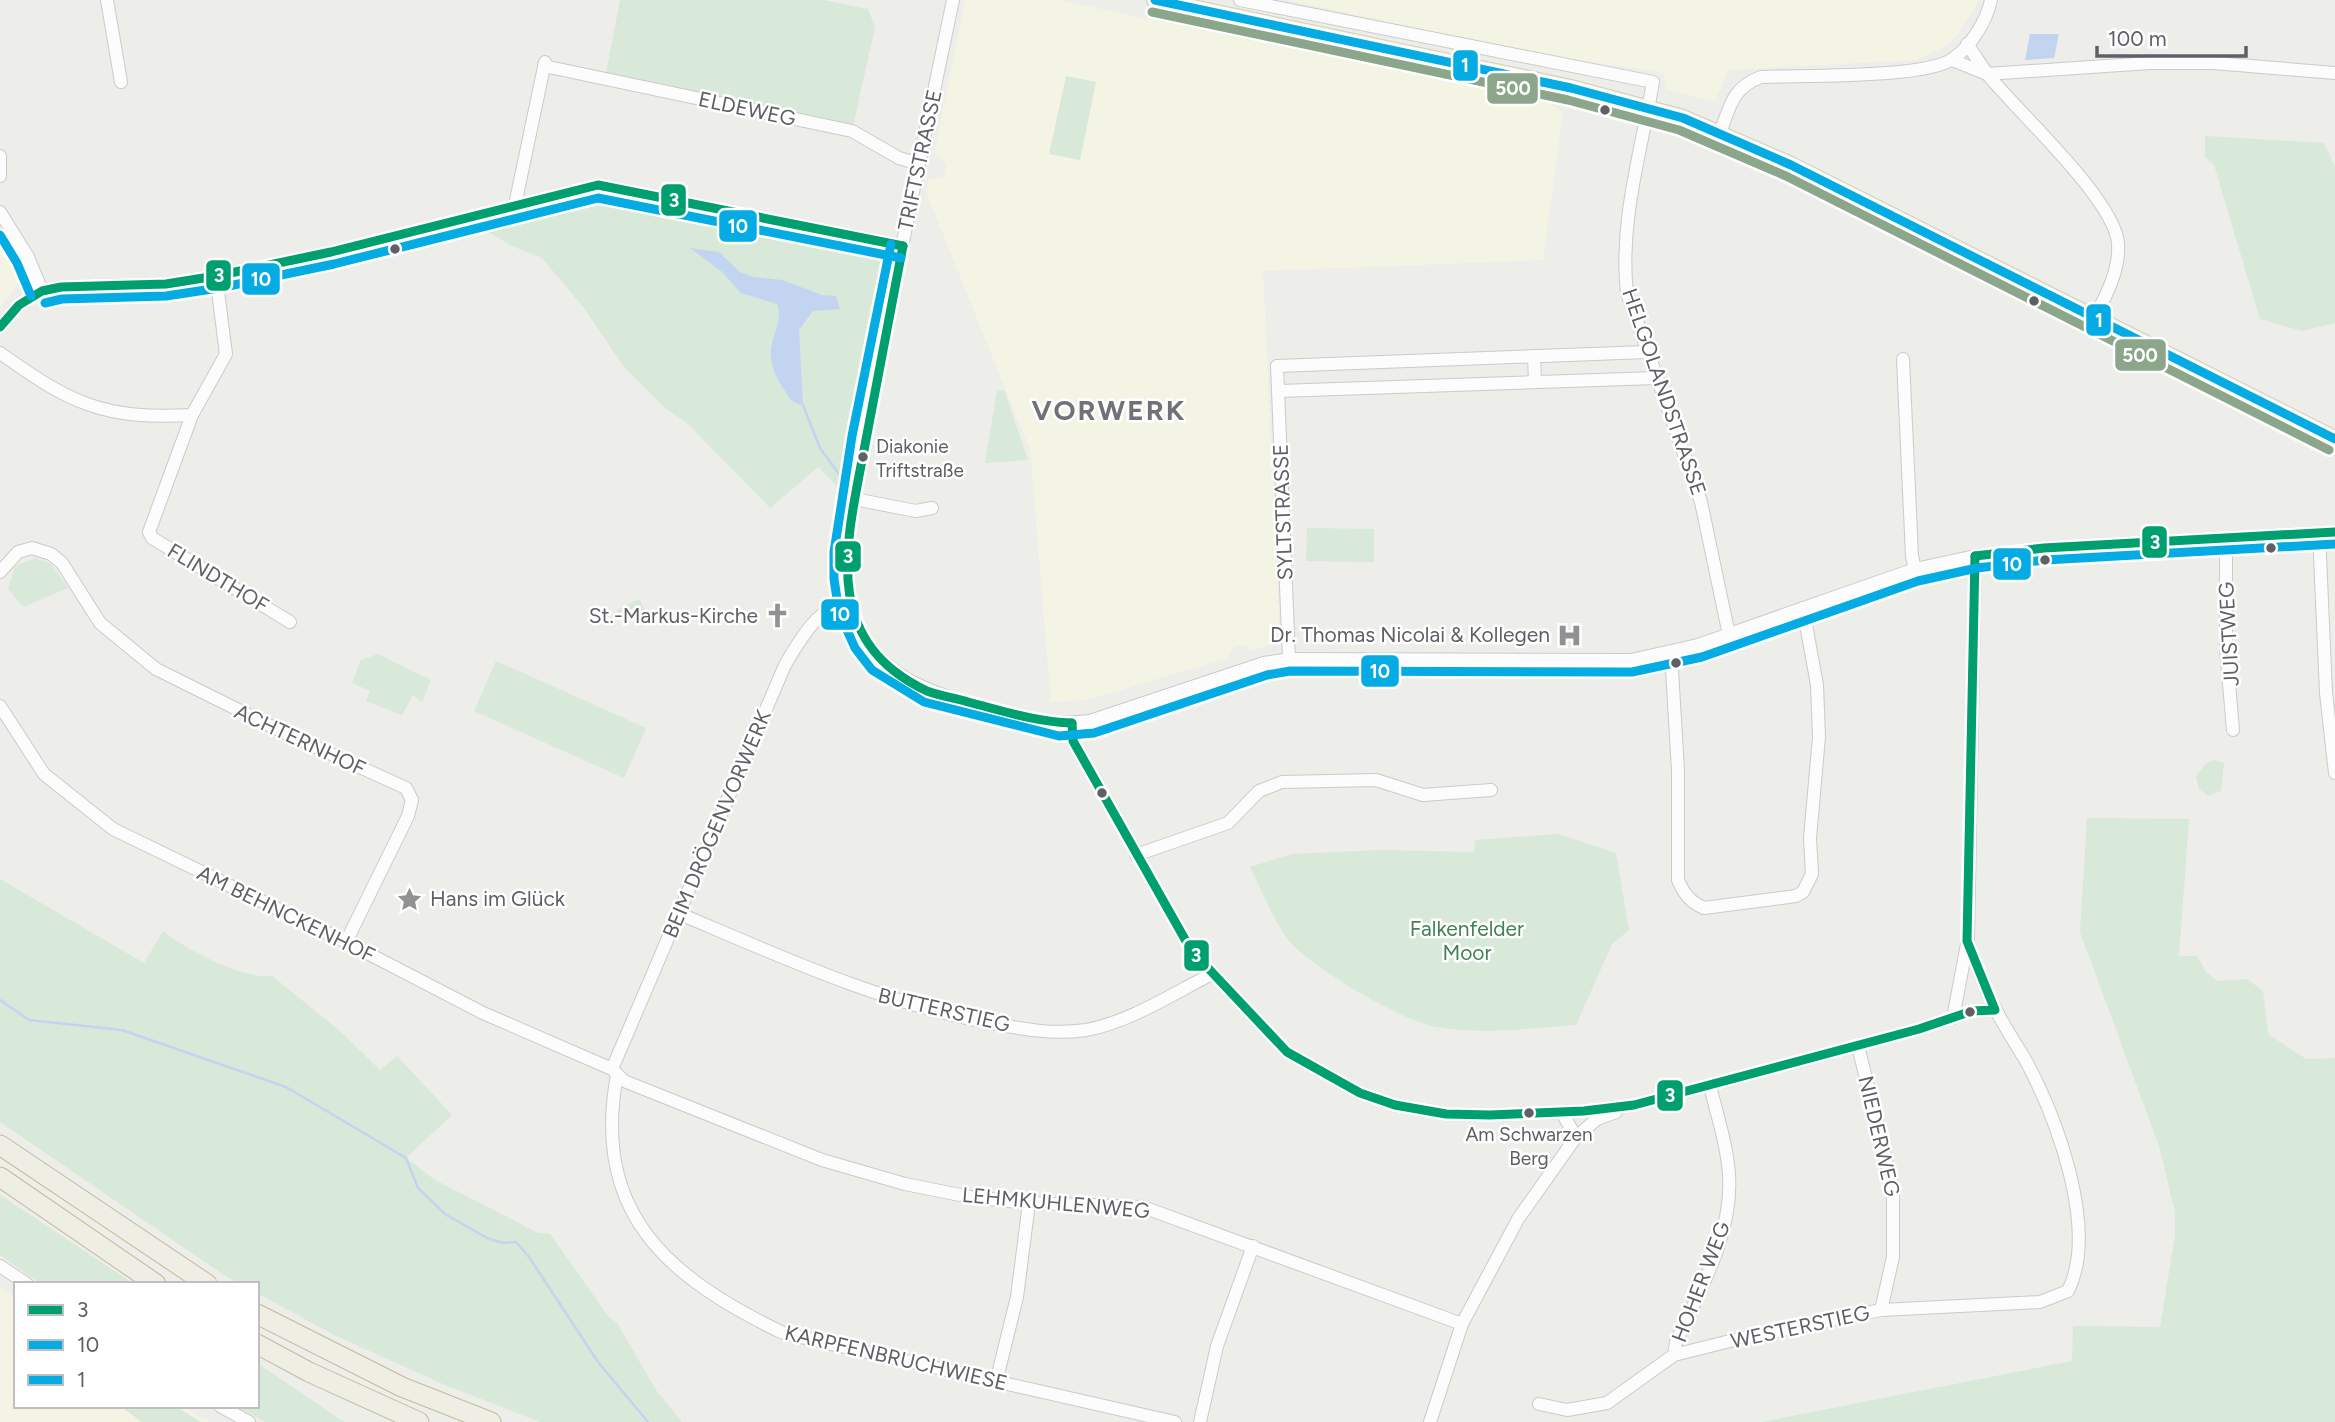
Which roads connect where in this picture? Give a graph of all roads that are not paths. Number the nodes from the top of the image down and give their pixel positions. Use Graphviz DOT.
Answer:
graph roads {
  1 [pos="107,0"];
  2 [pos="953,0"];
  3 [pos="1155,0"];
  4 [pos="1240,0"];
  5 [pos="1991,0"];
  6 [pos="1968,44"];
  7 [pos="1952,60"];
  8 [pos="2335,73"];
  9 [pos="1987,74"];
  10 [pos="121,82"];
  11 [pos="1648,107"];
  12 [pos="1719,135"];
  13 [pos="0,156"];
  14 [pos="919,164"];
  15 [pos="0,177"];
  16 [pos="516,205"];
  17 [pos="0,212"];
  18 [pos="903,246"];
  19 [pos="216,276"];
  20 [pos="42,291"];
  21 [pos="2094,319"];
  22 [pos="0,327"];
  23 [pos="1646,352"];
  24 [pos="0,353"];
  25 [pos="1534,356"];
  26 [pos="1903,359"];
  27 [pos="1416,361"];
  28 [pos="1656,378"];
  29 [pos="1535,382"];
  30 [pos="1417,387"];
  31 [pos="1279,391"];
  32 [pos="191,415"];
  33 [pos="2335,439"];
  34 [pos="854,499"];
  35 [pos="932,508"];
  36 [pos="2335,532"];
  37 [pos="2319,533"];
  38 [pos="2226,538"];
  39 [pos="1975,556"];
  40 [pos="1915,569"];
  41 [pos="0,572"];
  42 [pos="849,600"];
  43 [pos="1803,608"];
  44 [pos="290,622"];
  45 [pos="1728,635"];
  46 [pos="1671,653"];
  47 [pos="1289,659"];
  48 [pos="2330,669"];
  49 [pos="2330,693"];
  50 [pos="0,706"];
  51 [pos="1072,723"];
  52 [pos="2233,730"];
  53 [pos="2335,773"];
  54 [pos="1491,790"];
  55 [pos="1136,855"];
  56 [pos="680,914"];
  57 [pos="1968,941"];
  58 [pos="346,942"];
  59 [pos="1212,974"];
  60 [pos="1996,1010"];
  61 [pos="1954,1017"];
  62 [pos="1858,1046"];
  63 [pos="615,1072"];
  64 [pos="1710,1086"];
  65 [pos="1634,1105"];
  66 [pos="1562,1113"];
  67 [pos="1576,1137"];
  68 [pos="0,1145"];
  69 [pos="0,1177"];
  70 [pos="1029,1203"];
  71 [pos="1253,1246"];
  72 [pos="0,1266"];
  73 [pos="24,1282"];
  74 [pos="153,1282"];
  75 [pos="204,1282"];
  76 [pos="1881,1310"];
  77 [pos="259,1315"];
  78 [pos="1462,1324"];
  79 [pos="259,1345"];
  80 [pos="1674,1355"];
  81 [pos="996,1382"];
  82 [pos="1539,1404"];
  83 [pos="224,1408"];
  84 [pos="249,1422"];
  85 [pos="419,1422"];
  86 [pos="491,1422"];
  87 [pos="1175,1422"];
  88 [pos="1200,1422"];
  89 [pos="1430,1422"];
  1 -- 10 [label="street"];
  2 -- 14 [label="street, TRIFTSTRASSE"];
  3 -- 11 [label="main road"];
  4 -- 11 [label="street, HELGOLANDSTRASSE"];
  5 -- 6 [label="street"];
  6 -- 7 [label="street"];
  6 -- 9 [label="street"];
  7 -- 9 [label="street"];
  7 -- 12 [label="street"];
  8 -- 9 [label="street"];
  9 -- 21 [label="street"];
  11 -- 12 [label="main road"];
  11 -- 23 [label="street, HELGOLANDSTRASSE"];
  12 -- 21 [label="main road"];
  13 -- 15 [label="street"];
  14 -- 16 [label="street, ELDEWEG"];
  14 -- 18 [label="street, TRIFTSTRASSE"];
  16 -- 18 [label="street"];
  16 -- 19 [label="street"];
  17 -- 20 [label="street"];
  18 -- 34 [label="street, TRIFTSTRASSE"];
  19 -- 20 [label="street"];
  19 -- 32 [label="street"];
  20 -- 22 [label="street"];
  21 -- 33 [label="main road"];
  23 -- 25 [label="street"];
  23 -- 28 [label="street, HELGOLANDSTRASSE"];
  24 -- 32 [label="street"];
  25 -- 27 [label="street"];
  25 -- 29 [label="street"];
  26 -- 40 [label="street"];
  27 -- 30 [label="street"];
  27 -- 31 [label="street, SYLTSTRASSE"];
  28 -- 29 [label="street"];
  28 -- 45 [label="street, HELGOLANDSTRASSE"];
  29 -- 30 [label="street"];
  30 -- 31 [label="street"];
  31 -- 47 [label="street, SYLTSTRASSE"];
  32 -- 44 [label="street, FLINDTHOF"];
  34 -- 35 [label="street"];
  34 -- 42 [label="street, TRIFTSTRASSE"];
  36 -- 37 [label="street, TRIFTSTRASSE"];
  37 -- 38 [label="street, TRIFTSTRASSE"];
  37 -- 48 [label="street"];
  38 -- 39 [label="street, TRIFTSTRASSE"];
  38 -- 52 [label="street, JUISTWEG"];
  39 -- 40 [label="street, TRIFTSTRASSE"];
  39 -- 57 [label="street"];
  40 -- 43 [label="street, TRIFTSTRASSE"];
  41 -- 58 [label="street, ACHTERNHOF"];
  42 -- 51 [label="street, TRIFTSTRASSE"];
  42 -- 56 [label="street, BEIM DRÖGENVORWERK"];
  43 -- 45 [label="street, TRIFTSTRASSE"];
  43 -- 46 [label="street"];
  45 -- 46 [label="street, TRIFTSTRASSE"];
  46 -- 47 [label="street, TRIFTSTRASSE"];
  47 -- 51 [label="street, TRIFTSTRASSE"];
  48 -- 49 [label="street"];
  49 -- 53 [label="street"];
  50 -- 58 [label="street, AM BEHNCKENHOF"];
  51 -- 55 [label="street"];
  54 -- 55 [label="street"];
  55 -- 59 [label="street"];
  56 -- 59 [label="street, BUTTERSTIEG"];
  56 -- 63 [label="street, BEIM DRÖGENVORWERK"];
  57 -- 60 [label="street"];
  57 -- 61 [label="street"];
  58 -- 63 [label="street, AM BEHNCKENHOF"];
  59 -- 66 [label="street"];
  60 -- 61 [label="street"];
  60 -- 76 [label="street, WESTERSTIEG"];
  61 -- 62 [label="street"];
  62 -- 64 [label="street"];
  62 -- 76 [label="street, NIEDERWEG"];
  63 -- 70 [label="street, LEHMKUHLENWEG"];
  63 -- 81 [label="street, KARPFENBRUCHWIESE"];
  64 -- 65 [label="street"];
  64 -- 80 [label="street, HOHER WEG"];
  65 -- 66 [label="street"];
  65 -- 67 [label="street"];
  66 -- 67 [label="street"];
  67 -- 78 [label="street"];
  68 -- 75 [label="highway"];
  69 -- 74 [label="highway"];
  70 -- 71 [label="street, LEHMKUHLENWEG"];
  70 -- 81 [label="street"];
  71 -- 78 [label="street, LEHMKUHLENWEG"];
  71 -- 88 [label="street"];
  72 -- 73 [label="street"];
  76 -- 80 [label="street, WESTERSTIEG"];
  77 -- 86 [label="highway"];
  78 -- 89 [label="street"];
  79 -- 85 [label="highway"];
  80 -- 82 [label="street, WESTERSTIEG"];
  81 -- 87 [label="street, KARPFENBRUCHWIESE"];
  83 -- 84 [label="street"];
}
